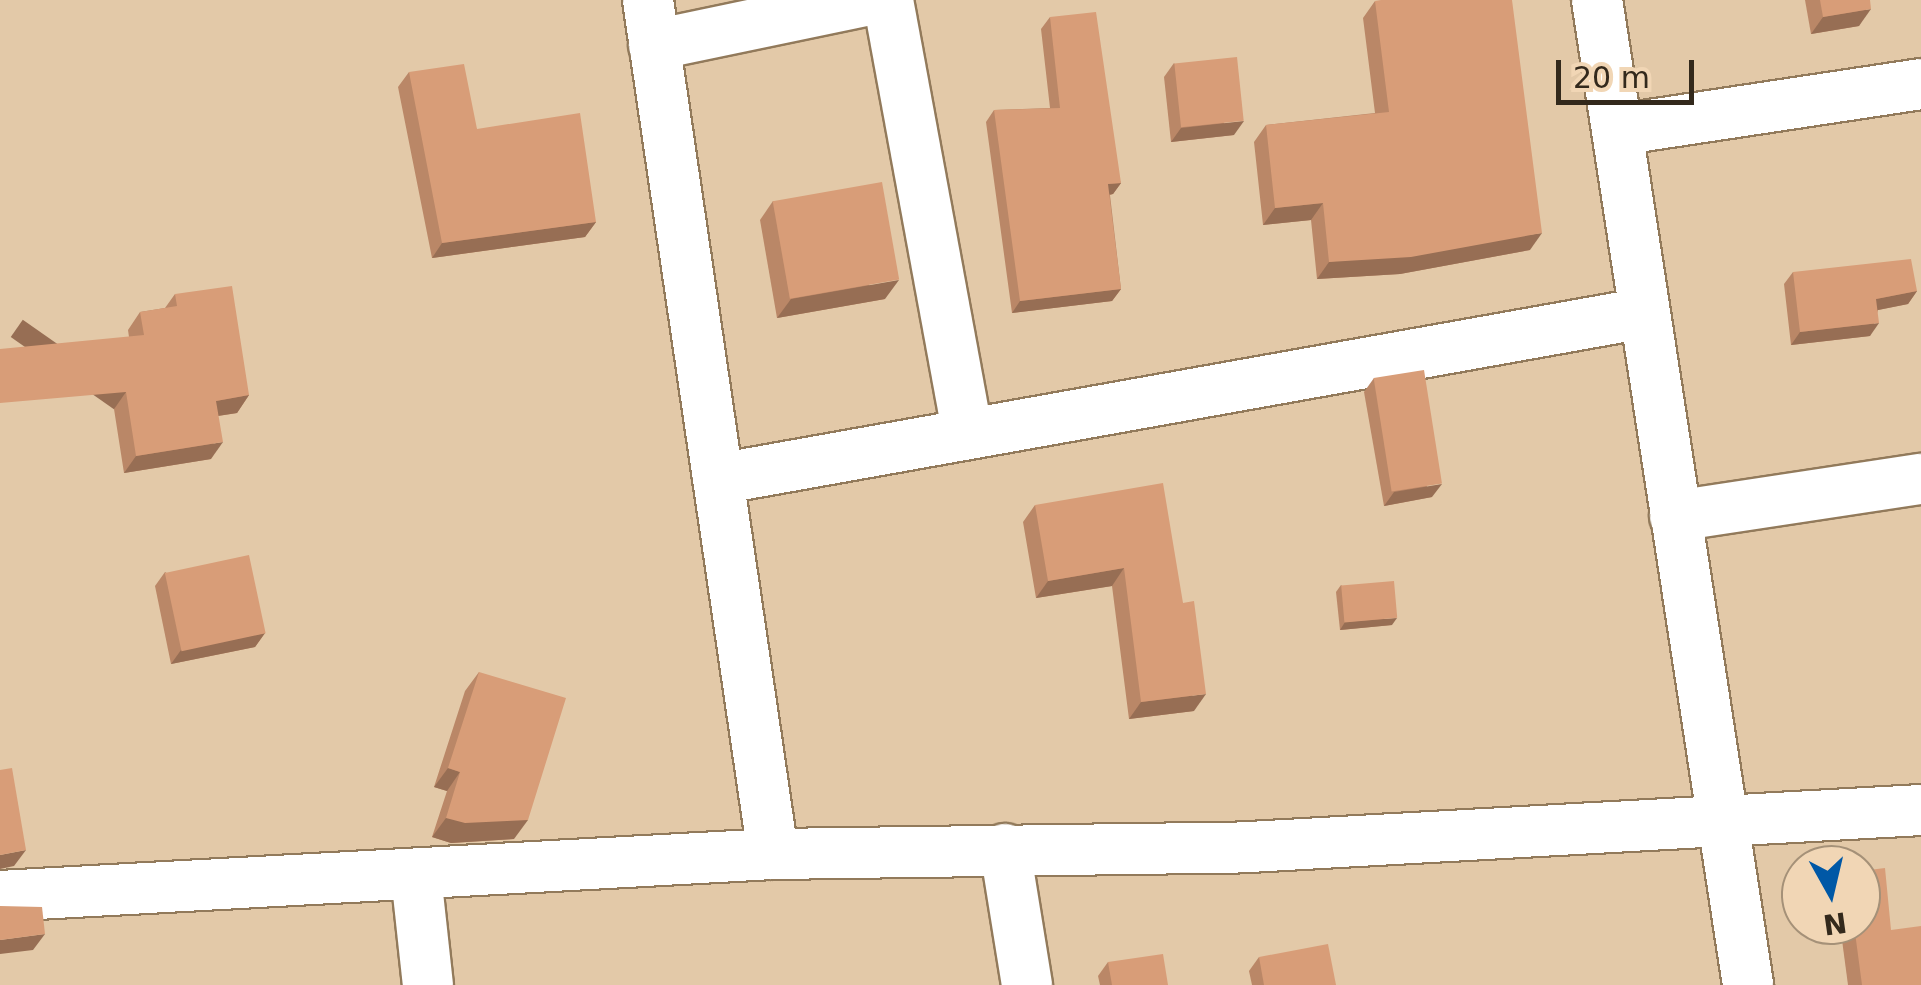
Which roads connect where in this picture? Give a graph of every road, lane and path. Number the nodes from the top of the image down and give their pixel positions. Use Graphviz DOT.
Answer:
graph roads {
  1 [pos="870,0"];
  2 [pos="888,0"];
  3 [pos="1598,0"];
  4 [pos="651,23"];
  5 [pos="1921,84"];
  6 [pos="1617,130"];
  7 [pos="1644,313"];
  8 [pos="968,434"];
  9 [pos="1921,479"];
  10 [pos="718,480"];
  11 [pos="1675,516"];
  12 [pos="1921,810"];
  13 [pos="1722,822"];
  14 [pos="1005,848"];
  15 [pos="773,854"];
  16 [pos="416,874"];
  17 [pos="0,896"];
  18 [pos="428,985"];
  19 [pos="1027,985"];
  20 [pos="1748,985"];
  1 -- 4 [label="street"];
  2 -- 8 [label="street"];
  3 -- 6 [label="street"];
  4 -- 10 [label="street"];
  5 -- 6 [label="street"];
  6 -- 7 [label="street"];
  7 -- 8 [label="street"];
  7 -- 11 [label="street"];
  8 -- 10 [label="street"];
  9 -- 11 [label="street"];
  10 -- 15 [label="street"];
  11 -- 13 [label="street"];
  12 -- 13 [label="street"];
  13 -- 14 [label="street"];
  13 -- 20 [label="street"];
  14 -- 15 [label="street"];
  14 -- 19 [label="street"];
  15 -- 16 [label="street"];
  16 -- 17 [label="street"];
  16 -- 18 [label="street"];
}
